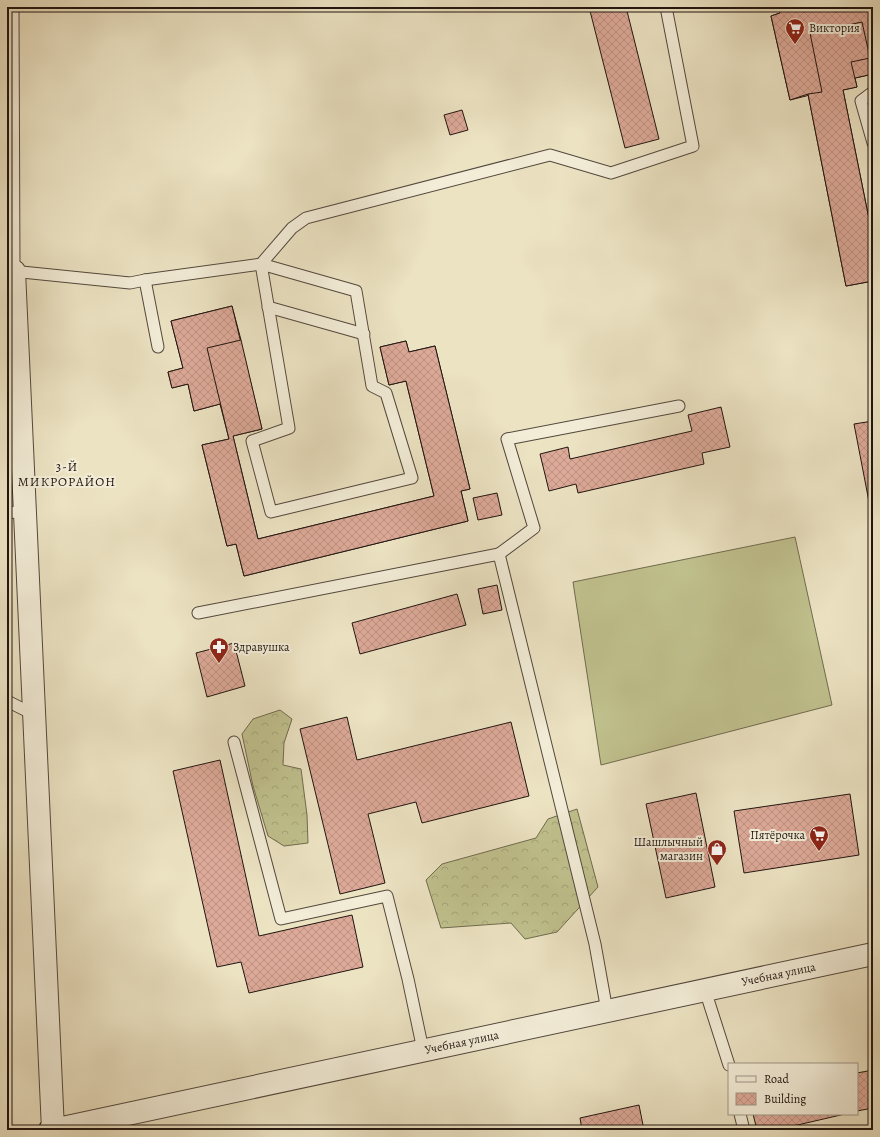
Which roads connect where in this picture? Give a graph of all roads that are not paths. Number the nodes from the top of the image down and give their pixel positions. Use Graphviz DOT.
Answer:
graph roads {
  1 [pos="13,7"];
  2 [pos="666,7"];
  3 [pos="873,92"];
  4 [pos="873,143"];
  5 [pos="261,264"];
  6 [pos="10,271"];
  7 [pos="144,280"];
  8 [pos="268,307"];
  9 [pos="364,334"];
  10 [pos="158,347"];
  11 [pos="679,406"];
  12 [pos="14,430"];
  13 [pos="16,513"];
  14 [pos="499,554"];
  15 [pos="198,613"];
  16 [pos="7,701"];
  17 [pos="35,715"];
  18 [pos="234,742"];
  19 [pos="873,954"];
  20 [pos="705,990"];
  21 [pos="607,1011"];
  22 [pos="423,1050"];
  23 [pos="729,1063"];
  24 [pos="740,1115"];
  25 [pos="50,1130"];
  26 [pos="53,1130"];
  27 [pos="744,1130"];
  1 -- 6 [label="lane"];
  2 -- 5 [label="lane"];
  3 -- 4 [label="lane"];
  5 -- 7 [label="lane"];
  5 -- 8 [label="lane"];
  5 -- 9 [label="lane"];
  6 -- 7 [label="lane"];
  6 -- 12 [label="street"];
  7 -- 10 [label="lane"];
  8 -- 9 [label="lane"];
  8 -- 9 [label="lane"];
  11 -- 14 [label="lane"];
  12 -- 13 [label="street"];
  13 -- 17 [label="street"];
  14 -- 15 [label="lane"];
  14 -- 21 [label="lane"];
  16 -- 17 [label="lane"];
  17 -- 26 [label="street"];
  18 -- 22 [label="lane"];
  19 -- 20 [label="street, Учебная улица"];
  20 -- 21 [label="street, Учебная улица"];
  20 -- 23 [label="lane"];
  21 -- 22 [label="street, Учебная улица"];
  22 -- 26 [label="street, Учебная улица"];
  24 -- 27 [label="lane"];
  25 -- 26 [label="street, Учебная улица"];
}
